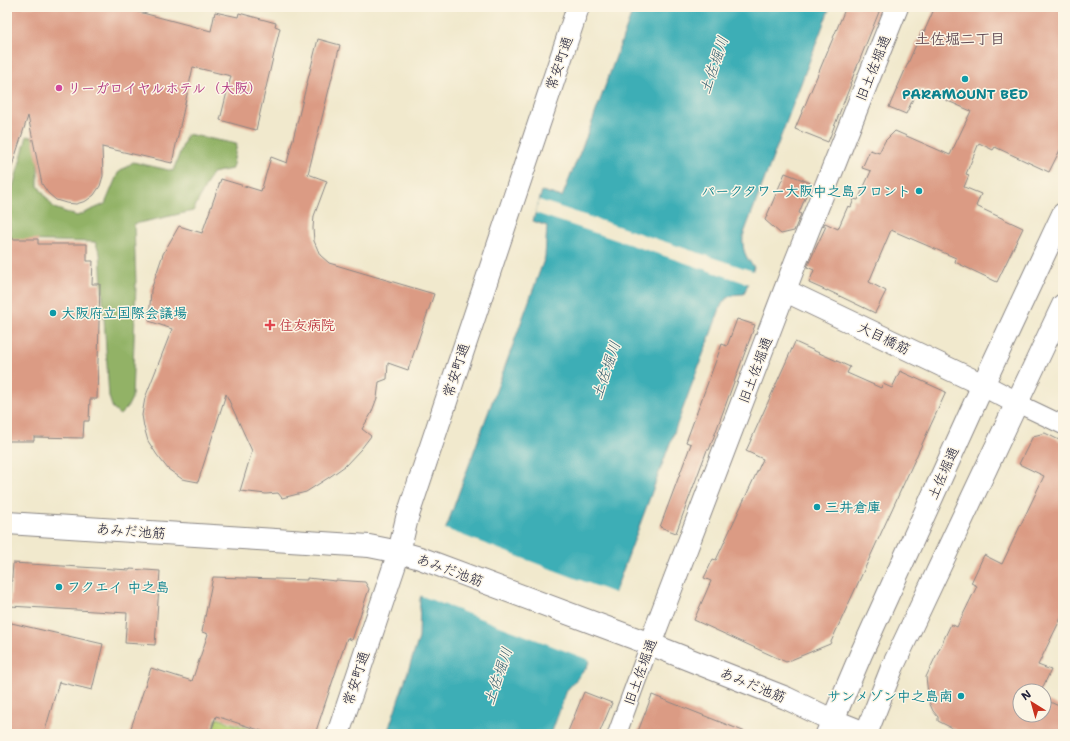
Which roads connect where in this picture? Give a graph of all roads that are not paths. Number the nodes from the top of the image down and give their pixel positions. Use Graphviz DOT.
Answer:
graph roads {
  1 [pos="578,7"];
  2 [pos="897,7"];
  3 [pos="1063,214"];
  4 [pos="786,291"];
  5 [pos="1063,305"];
  6 [pos="982,385"];
  7 [pos="1017,403"];
  8 [pos="1063,425"];
  9 [pos="7,523"];
  10 [pos="399,552"];
  11 [pos="650,644"];
  12 [pos="829,727"];
  13 [pos="338,734"];
  14 [pos="617,734"];
  15 [pos="866,734"];
  1 -- 10 [label="street, 常安町通"];
  2 -- 4 [label="street, 旧土佐堀通"];
  3 -- 6 [label="street, 土佐堀通"];
  4 -- 6 [label="street, 大目橋筋"];
  4 -- 11 [label="street, 旧土佐堀通"];
  5 -- 7 [label="street"];
  6 -- 7 [label="street, 大目橋筋"];
  6 -- 12 [label="street, 土佐堀通"];
  7 -- 8 [label="street"];
  7 -- 15 [label="street"];
  9 -- 10 [label="street, あみだ池筋"];
  10 -- 11 [label="street, あみだ池筋"];
  10 -- 13 [label="street, 常安町通"];
  11 -- 12 [label="street, あみだ池筋"];
  11 -- 14 [label="street, 旧土佐堀通"];
  12 -- 15 [label="street, あみだ池筋"];
}
